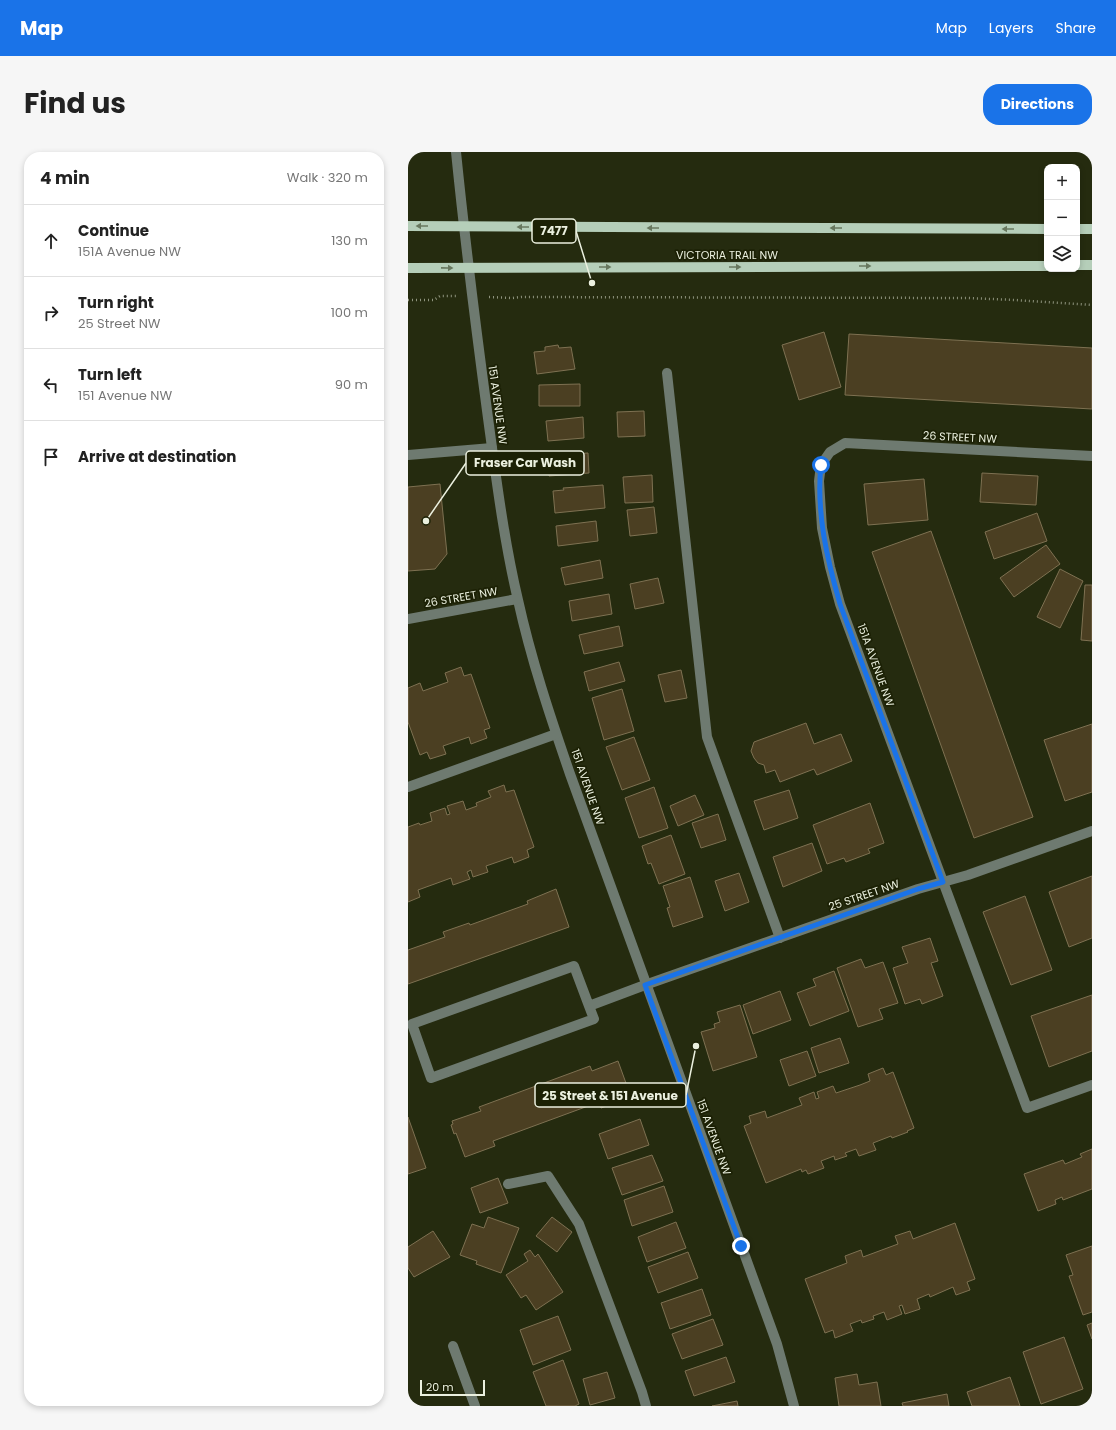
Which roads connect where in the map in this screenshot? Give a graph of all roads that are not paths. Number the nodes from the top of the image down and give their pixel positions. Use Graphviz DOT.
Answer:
graph roads {
  1 [pos="456,152"];
  2 [pos="408,226"];
  3 [pos="463,226"];
  4 [pos="1044,229"];
  5 [pos="1080,229"];
  6 [pos="1092,229"];
  7 [pos="1092,265"];
  8 [pos="1044,266"];
  9 [pos="1080,266"];
  10 [pos="408,268"];
  11 [pos="468,268"];
  12 [pos="667,373"];
  13 [pos="492,448"];
  14 [pos="830,452"];
  15 [pos="408,455"];
  16 [pos="1092,456"];
  17 [pos="517,599"];
  18 [pos="408,619"];
  19 [pos="556,734"];
  20 [pos="408,787"];
  21 [pos="1092,831"];
  22 [pos="943,882"];
  23 [pos="780,938"];
  24 [pos="645,985"];
  25 [pos="589,1006"];
  26 [pos="1092,1085"];
  27 [pos="508,1184"];
  28 [pos="453,1346"];
  29 [pos="475,1406"];
  30 [pos="646,1406"];
  31 [pos="794,1406"];
  1 -- 3 [label="street, 151 AVENUE NW"];
  3 -- 2 [label="main road, one-way"];
  4 -- 3 [label="main road, one-way"];
  3 -- 11 [label="street, 151 AVENUE NW"];
  5 -- 6 [label="main road"];
  7 -- 9 [label="main road"];
  11 -- 8 [label="main road, VICTORIA TRAIL NW, one-way"];
  10 -- 11 [label="main road, VICTORIA TRAIL NW, one-way"];
  11 -- 13 [label="street, 151 AVENUE NW"];
  12 -- 23 [label="street"];
  13 -- 15 [label="street"];
  13 -- 17 [label="street, 151 AVENUE NW"];
  14 -- 16 [label="street, 26 STREET NW"];
  14 -- 22 [label="street, 151A AVENUE NW"];
  17 -- 18 [label="street, 26 STREET NW"];
  17 -- 19 [label="street, 151 AVENUE NW"];
  19 -- 20 [label="street"];
  19 -- 24 [label="street, 151 AVENUE NW"];
  21 -- 22 [label="street, 25 STREET NW"];
  22 -- 23 [label="street, 25 STREET NW"];
  22 -- 26 [label="street, 151A AVENUE NW"];
  23 -- 24 [label="street, 25 STREET NW"];
  24 -- 25 [label="street, 25 STREET NW"];
  24 -- 31 [label="street, 151 AVENUE NW"];
  25 -- 25 [label="street"];
  27 -- 30 [label="street"];
  28 -- 29 [label="street"];
}
